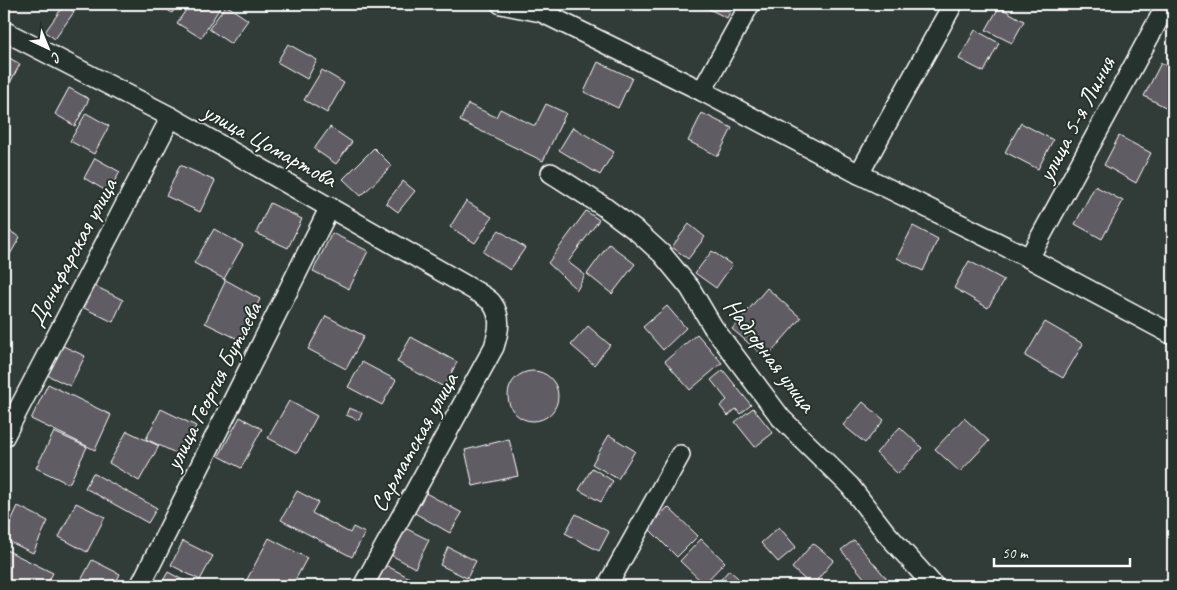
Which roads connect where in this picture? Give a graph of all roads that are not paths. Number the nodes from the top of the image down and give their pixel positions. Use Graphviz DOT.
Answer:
graph roads {
  1 [pos="502,4"];
  2 [pos="750,4"];
  3 [pos="953,4"];
  4 [pos="1166,4"];
  5 [pos="544,8"];
  6 [pos="4,31"];
  7 [pos="702,90"];
  8 [pos="171,117"];
  9 [pos="551,173"];
  10 [pos="859,174"];
  11 [pos="330,207"];
  12 [pos="1029,258"];
  13 [pos="499,318"];
  14 [pos="1173,335"];
  15 [pos="4,436"];
  16 [pos="680,455"];
  17 [pos="140,586"];
  18 [pos="364,586"];
  19 [pos="607,586"];
  20 [pos="934,586"];
  1 -- 5 [label="street"];
  2 -- 7 [label="street"];
  3 -- 10 [label="street"];
  4 -- 12 [label="street, улица 5-я Линия"];
  5 -- 7 [label="street"];
  6 -- 8 [label="street, улица Цомартова"];
  7 -- 10 [label="street"];
  8 -- 11 [label="street, улица Цомартова"];
  8 -- 15 [label="street, Донифарская улица"];
  9 -- 20 [label="street, Надгорная улица"];
  10 -- 12 [label="street"];
  11 -- 13 [label="street, улица Цомартова"];
  11 -- 17 [label="street, улица Георгия Бутаева"];
  12 -- 14 [label="street"];
  13 -- 18 [label="street, Сарматская улица"];
  16 -- 19 [label="street"];
}
